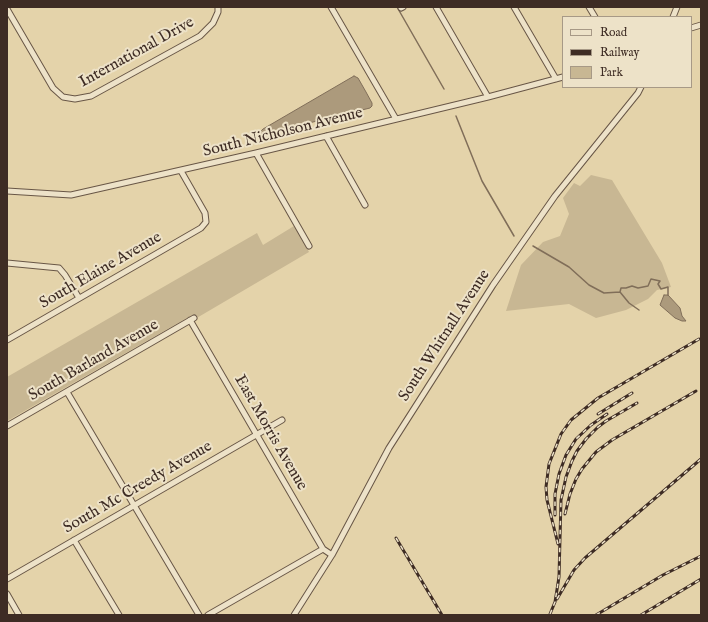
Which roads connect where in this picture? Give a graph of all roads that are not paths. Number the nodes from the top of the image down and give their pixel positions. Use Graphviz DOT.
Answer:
graph roads {
  1 [pos="218,7"];
  2 [pos="332,7"];
  3 [pos="436,7"];
  4 [pos="514,7"];
  5 [pos="589,7"];
  6 [pos="7,9"];
  7 [pos="594,16"];
  8 [pos="562,77"];
  9 [pos="556,79"];
  10 [pos="641,88"];
  11 [pos="488,97"];
  12 [pos="396,119"];
  13 [pos="326,136"];
  14 [pos="256,153"];
  15 [pos="181,171"];
  16 [pos="7,191"];
  17 [pos="365,205"];
  18 [pos="309,246"];
  19 [pos="7,263"];
  20 [pos="79,298"];
  21 [pos="192,319"];
  22 [pos="7,340"];
  23 [pos="67,392"];
  24 [pos="282,420"];
  25 [pos="7,426"];
  26 [pos="256,435"];
  27 [pos="134,505"];
  28 [pos="74,540"];
  29 [pos="323,549"];
  30 [pos="332,555"];
  31 [pos="7,579"];
  32 [pos="7,594"];
  33 [pos="19,615"];
  34 [pos="119,615"];
  35 [pos="199,615"];
  36 [pos="208,615"];
  37 [pos="294,615"];
  1 -- 6 [label="street, International Drive"];
  2 -- 12 [label="street"];
  3 -- 11 [label="street"];
  4 -- 9 [label="street"];
  5 -- 7 [label="street"];
  8 -- 9 [label="street, South Nicholson Avenue"];
  9 -- 11 [label="street, South Nicholson Avenue"];
  10 -- 30 [label="street, South Whitnall Avenue"];
  11 -- 12 [label="street, South Nicholson Avenue"];
  12 -- 13 [label="street, South Nicholson Avenue"];
  13 -- 14 [label="street, South Nicholson Avenue"];
  13 -- 17 [label="street"];
  14 -- 15 [label="street, South Nicholson Avenue"];
  14 -- 18 [label="street"];
  15 -- 16 [label="street, South Nicholson Avenue"];
  15 -- 20 [label="street, South Elaine Avenue"];
  19 -- 20 [label="street"];
  20 -- 22 [label="street, South Elaine Avenue"];
  21 -- 23 [label="street, South Barland Avenue"];
  21 -- 26 [label="street, East Morris Avenue"];
  23 -- 25 [label="street, South Barland Avenue"];
  23 -- 27 [label="street"];
  24 -- 26 [label="street, South Mc Creedy Avenue"];
  26 -- 27 [label="street, South Mc Creedy Avenue"];
  26 -- 29 [label="street, East Morris Avenue"];
  27 -- 28 [label="street, South Mc Creedy Avenue"];
  27 -- 35 [label="street"];
  28 -- 31 [label="street, South Mc Creedy Avenue"];
  28 -- 34 [label="street"];
  29 -- 30 [label="street, East Morris Avenue"];
  29 -- 36 [label="street"];
  30 -- 37 [label="street, South Whitnall Avenue"];
  32 -- 33 [label="street"];
}
